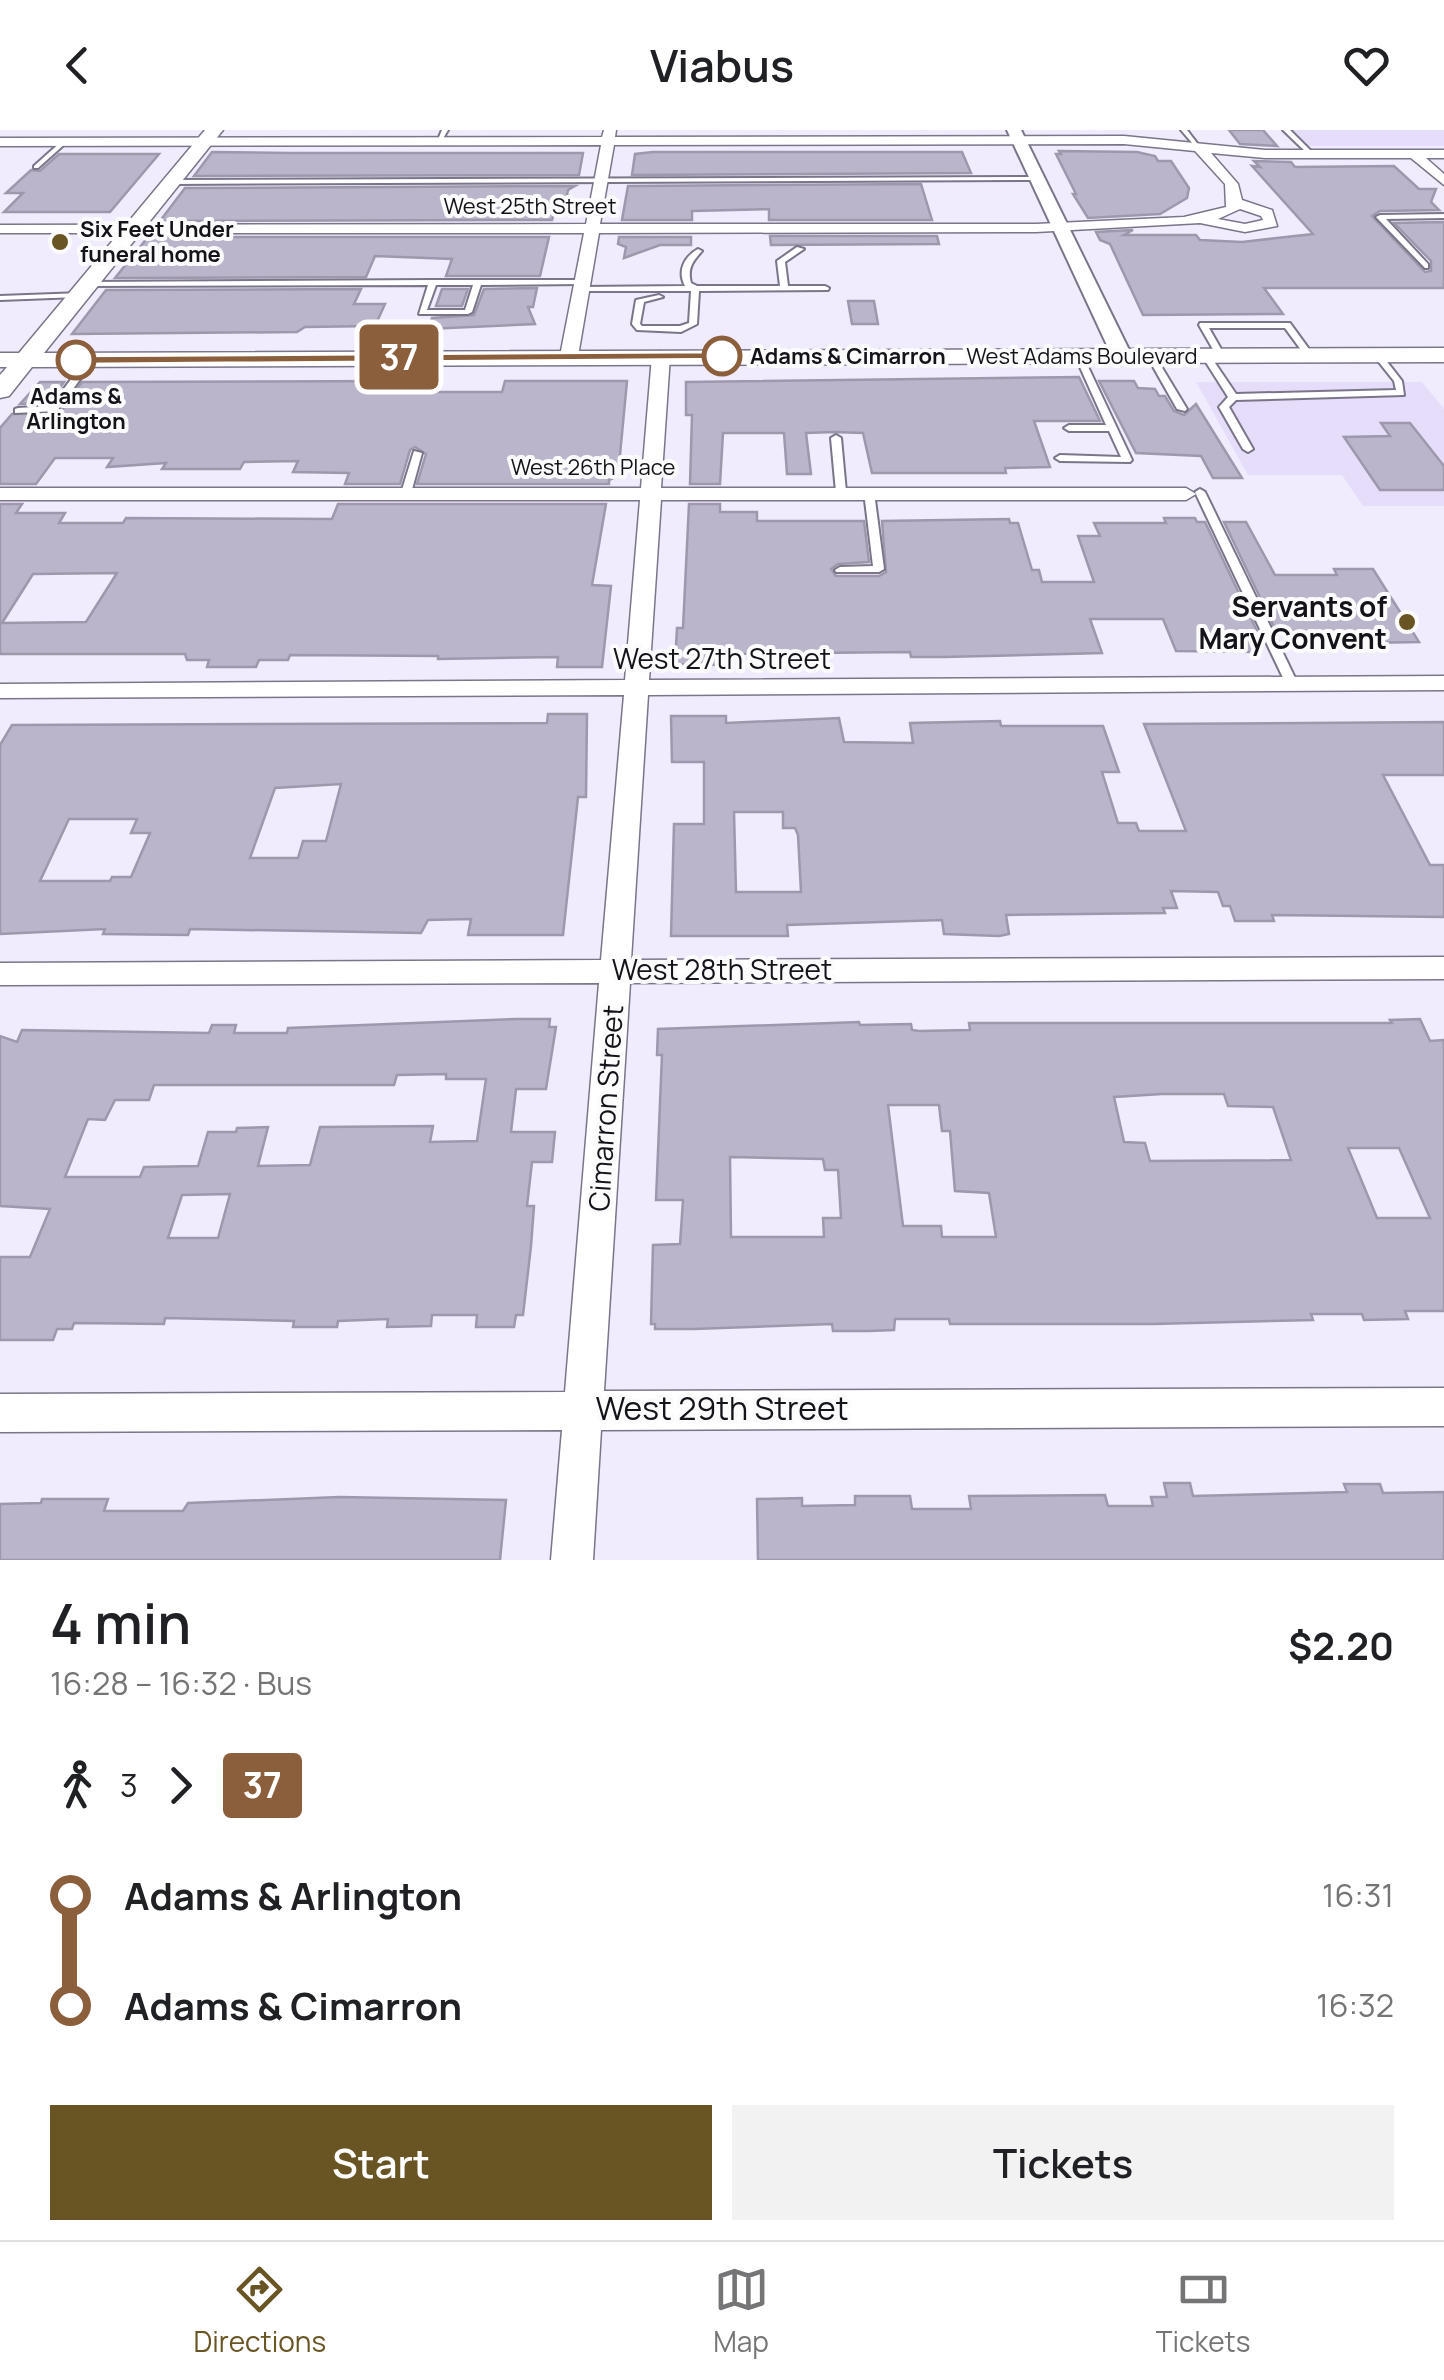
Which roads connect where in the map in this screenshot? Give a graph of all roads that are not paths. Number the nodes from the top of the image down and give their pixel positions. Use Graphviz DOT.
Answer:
graph roads {
  1 [pos="1184,130"];
  2 [pos="1286,130"];
  3 [pos="442,135"];
  4 [pos="610,135"];
  5 [pos="1016,135"];
  6 [pos="209,136"];
  7 [pos="0,142"];
  8 [pos="60,142"];
  9 [pos="1201,150"];
  10 [pos="1310,154"];
  11 [pos="1414,154"];
  12 [pos="1444,154"];
  13 [pos="33,167"];
  14 [pos="1038,179"];
  15 [pos="601,180"];
  16 [pos="1444,181"];
  17 [pos="171,182"];
  18 [pos="1236,203"];
  19 [pos="1444,216"];
  20 [pos="1204,220"];
  21 [pos="1060,224"];
  22 [pos="592,228"];
  23 [pos="0,229"];
  24 [pos="132,229"];
  25 [pos="800,249"];
  26 [pos="698,252"];
  27 [pos="1424,266"];
  28 [pos="433,282"];
  29 [pos="478,282"];
  30 [pos="582,285"];
  31 [pos="784,288"];
  32 [pos="825,288"];
  33 [pos="83,290"];
  34 [pos="695,292"];
  35 [pos="0,298"];
  36 [pos="568,356"];
  37 [pos="660,356"];
  38 [pos="1079,356"];
  39 [pos="1122,356"];
  40 [pos="1151,356"];
  41 [pos="1214,356"];
  42 [pos="1310,356"];
  43 [pos="1378,356"];
  44 [pos="1444,356"];
  45 [pos="0,360"];
  46 [pos="26,360"];
  47 [pos="90,360"];
  48 [pos="0,391"];
  49 [pos="1233,397"];
  50 [pos="1182,409"];
  51 [pos="18,411"];
  52 [pos="1069,428"];
  53 [pos="1111,428"];
  54 [pos="836,438"];
  55 [pos="1248,449"];
  56 [pos="417,453"];
  57 [pos="1060,458"];
  58 [pos="650,492"];
  59 [pos="841,492"];
  60 [pos="869,492"];
  61 [pos="406,493"];
  62 [pos="1193,493"];
  63 [pos="0,494"];
  64 [pos="840,570"];
  65 [pos="1444,683"];
  66 [pos="1292,684"];
  67 [pos="636,689"];
  68 [pos="0,690"];
  69 [pos="1444,968"];
  70 [pos="615,969"];
  71 [pos="0,974"];
  72 [pos="1444,1406"];
  73 [pos="583,1408"];
  74 [pos="0,1413"];
  75 [pos="572,1560"];
  1 -- 9 [label="lane"];
  2 -- 10 [label="lane"];
  3 -- 4 [label="street"];
  3 -- 6 [label="street"];
  4 -- 5 [label="street"];
  4 -- 15 [label="street"];
  5 -- 9 [label="street"];
  5 -- 14 [label="street"];
  6 -- 8 [label="street"];
  6 -- 17 [label="main road"];
  7 -- 8 [label="street"];
  8 -- 13 [label="lane"];
  9 -- 10 [label="street"];
  9 -- 18 [label="street"];
  10 -- 11 [label="street"];
  11 -- 12 [label="street"];
  11 -- 16 [label="street"];
  14 -- 15 [label="lane"];
  14 -- 21 [label="street"];
  15 -- 17 [label="lane"];
  15 -- 22 [label="street"];
  17 -- 24 [label="main road"];
  18 -- 20 [label="street"];
  18 -- 20 [label="street, West 25th Street"];
  19 -- 27 [label="lane"];
  20 -- 21 [label="street, West 25th Street"];
  21 -- 22 [label="street, West 25th Street"];
  21 -- 39 [label="street"];
  22 -- 24 [label="street, West 25th Street"];
  22 -- 30 [label="street"];
  23 -- 24 [label="street, West 25th Street"];
  24 -- 33 [label="main road"];
  25 -- 31 [label="lane"];
  26 -- 34 [label="lane"];
  28 -- 29 [label="lane"];
  28 -- 29 [label="lane"];
  28 -- 33 [label="lane"];
  29 -- 30 [label="lane"];
  30 -- 34 [label="lane"];
  30 -- 36 [label="street"];
  31 -- 32 [label="lane"];
  31 -- 34 [label="lane"];
  33 -- 35 [label="lane"];
  33 -- 46 [label="main road"];
  34 -- 34 [label="lane"];
  36 -- 37 [label="main road, West Adams Boulevard"];
  36 -- 47 [label="main road, West Adams Boulevard"];
  37 -- 38 [label="main road, West Adams Boulevard"];
  37 -- 58 [label="street, Cimarron Street"];
  38 -- 39 [label="main road, West Adams Boulevard"];
  38 -- 53 [label="lane"];
  39 -- 40 [label="main road, West Adams Boulevard"];
  40 -- 41 [label="main road, West Adams Boulevard"];
  40 -- 50 [label="lane"];
  41 -- 42 [label="main road, West Adams Boulevard"];
  41 -- 42 [label="lane"];
  41 -- 49 [label="lane"];
  42 -- 43 [label="main road, West Adams Boulevard"];
  43 -- 44 [label="main road, West Adams Boulevard"];
  43 -- 49 [label="lane"];
  45 -- 46 [label="main road, West Adams Boulevard"];
  46 -- 47 [label="main road, West Adams Boulevard"];
  46 -- 48 [label="main road"];
  47 -- 51 [label="lane"];
  49 -- 55 [label="lane"];
  52 -- 53 [label="lane"];
  53 -- 57 [label="lane"];
  54 -- 59 [label="lane"];
  56 -- 61 [label="lane"];
  58 -- 59 [label="street, West 26th Place"];
  58 -- 61 [label="street, West 26th Place"];
  58 -- 67 [label="street, Cimarron Street"];
  59 -- 60 [label="street, West 26th Place"];
  60 -- 62 [label="street, West 26th Place"];
  60 -- 64 [label="lane"];
  61 -- 63 [label="street, West 26th Place"];
  62 -- 66 [label="lane"];
  65 -- 66 [label="street, West 27th Street"];
  66 -- 67 [label="street, West 27th Street"];
  67 -- 68 [label="street, West 27th Street"];
  67 -- 70 [label="street, Cimarron Street"];
  69 -- 70 [label="street, West 28th Street"];
  70 -- 71 [label="street, West 28th Street"];
  70 -- 73 [label="street, Cimarron Street"];
  72 -- 73 [label="street, West 29th Street"];
  73 -- 74 [label="street, West 29th Street"];
  73 -- 75 [label="street, Cimarron Street"];
}
